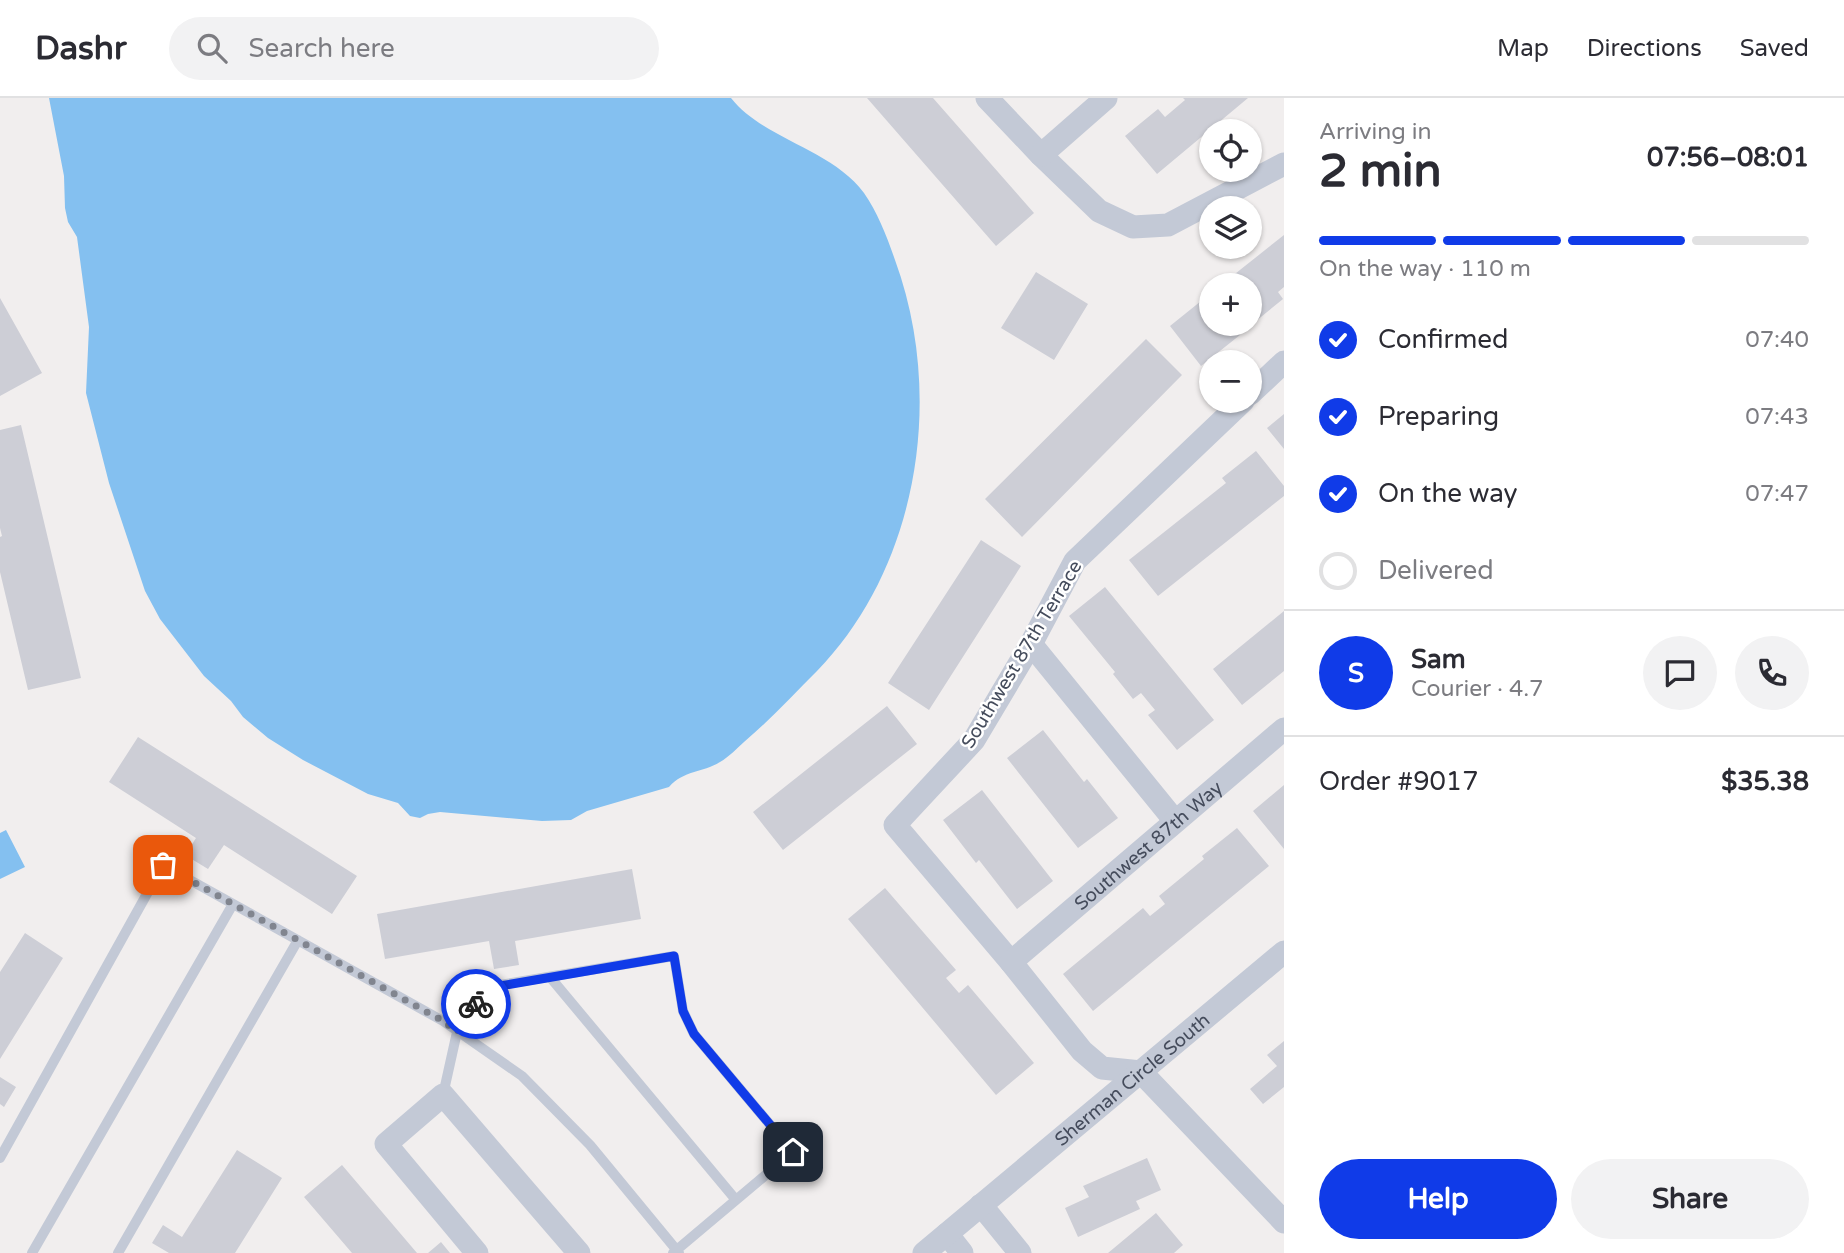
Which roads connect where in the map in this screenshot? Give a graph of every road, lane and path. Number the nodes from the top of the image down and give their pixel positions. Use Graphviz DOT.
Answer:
graph roads {
  1 [pos="987,98"];
  2 [pos="1106,98"];
  3 [pos="1041,155"];
  4 [pos="1284,164"];
  5 [pos="1284,362"];
  6 [pos="1262,383"];
  7 [pos="1230,413"];
  8 [pos="1031,644"];
  9 [pos="1284,729"];
  10 [pos="1175,821"];
  11 [pos="233,904"];
  12 [pos="298,940"];
  13 [pos="1284,951"];
  14 [pos="1011,962"];
  15 [pos="550,977"];
  16 [pos="457,1032"];
  17 [pos="1141,1072"];
  18 [pos="443,1095"];
  19 [pos="0,1158"];
  20 [pos="736,1200"];
  21 [pos="981,1206"];
  22 [pos="1284,1222"];
  23 [pos="947,1234"];
  24 [pos="676,1252"];
  25 [pos="32,1253"];
  26 [pos="118,1253"];
  27 [pos="477,1253"];
  28 [pos="579,1253"];
  29 [pos="924,1253"];
  30 [pos="962,1253"];
  31 [pos="1020,1253"];
  1 -- 3 [label="street"];
  2 -- 3 [label="street"];
  3 -- 4 [label="street"];
  5 -- 6 [label="street"];
  7 -- 8 [label="street, Southwest 87th Terrace"];
  8 -- 10 [label="street"];
  8 -- 14 [label="street, Southwest 87th Terrace"];
  9 -- 10 [label="street, Southwest 87th Way"];
  10 -- 14 [label="street, Southwest 87th Way"];
  11 -- 12 [label="lane"];
  11 -- 19 [label="lane"];
  11 -- 25 [label="lane"];
  12 -- 16 [label="lane"];
  12 -- 26 [label="lane"];
  13 -- 17 [label="street, Sherman Circle South"];
  14 -- 17 [label="street"];
  15 -- 16 [label="lane"];
  15 -- 20 [label="lane"];
  15 -- 20 [label="lane"];
  16 -- 18 [label="lane"];
  16 -- 24 [label="lane"];
  17 -- 21 [label="street, Sherman Circle South"];
  17 -- 22 [label="street"];
  18 -- 27 [label="street"];
  18 -- 28 [label="street"];
  20 -- 24 [label="lane"];
  21 -- 23 [label="street, Sherman Circle South"];
  21 -- 31 [label="street"];
  23 -- 29 [label="street, Sherman Circle South"];
  23 -- 30 [label="street"];
}
